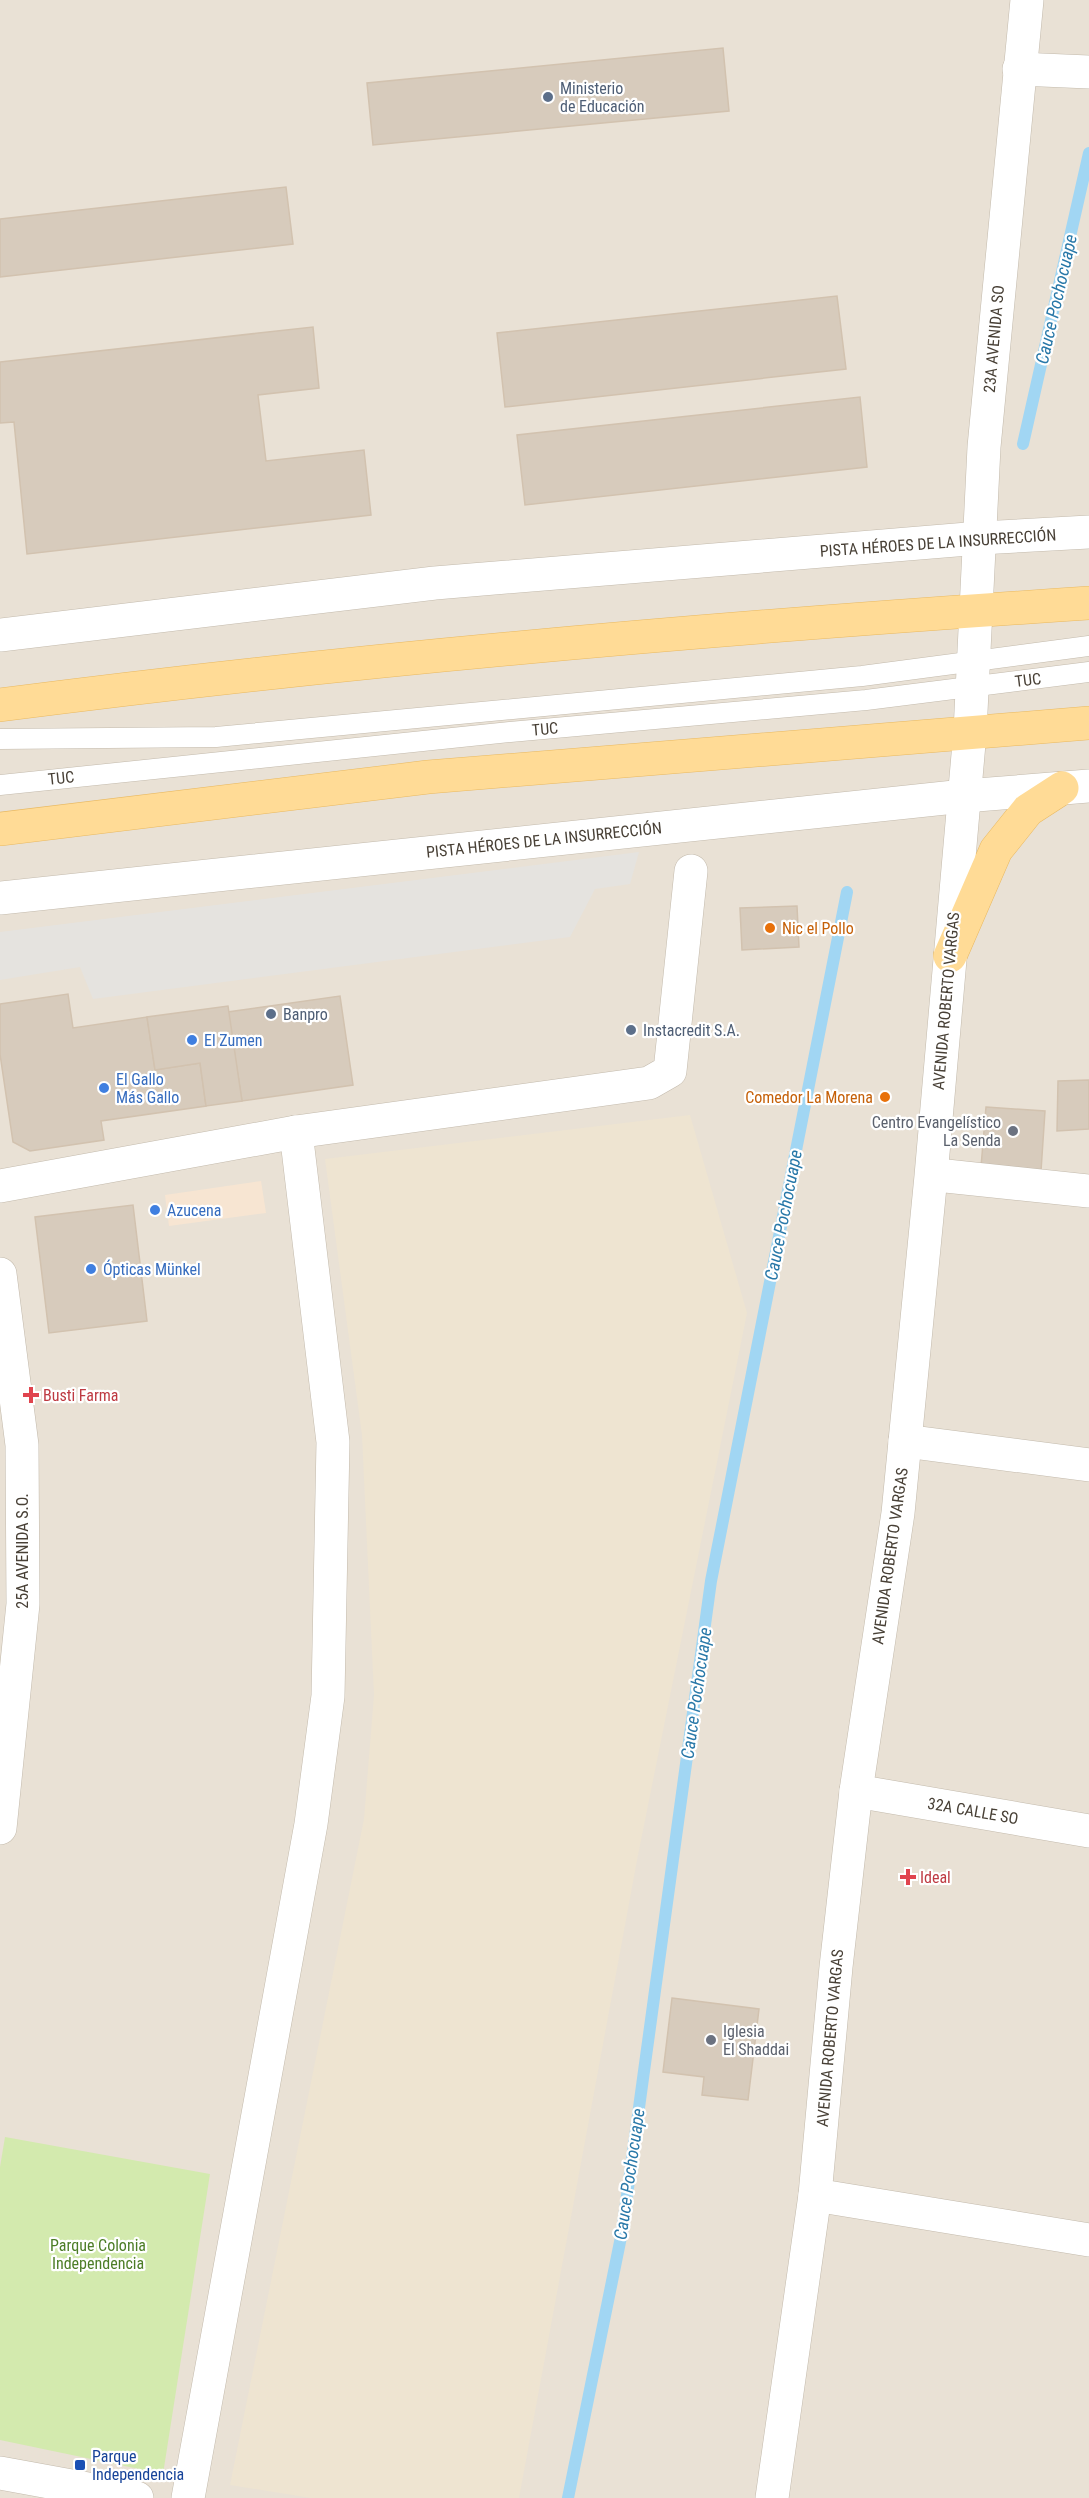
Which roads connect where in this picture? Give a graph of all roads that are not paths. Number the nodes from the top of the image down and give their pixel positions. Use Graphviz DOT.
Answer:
graph roads {
  1 [pos="1027,0"];
  2 [pos="1019,69"];
  3 [pos="1077,71"];
  4 [pos="1089,532"];
  5 [pos="980,538"];
  6 [pos="1089,603"];
  7 [pos="976,610"];
  8 [pos="0,635"];
  9 [pos="1089,646"];
  10 [pos="1089,672"];
  11 [pos="972,674"];
  12 [pos="0,705"];
  13 [pos="1089,723"];
  14 [pos="970,732"];
  15 [pos="0,739"];
  16 [pos="0,785"];
  17 [pos="1075,787"];
  18 [pos="964,796"];
  19 [pos="0,829"];
  20 [pos="691,871"];
  21 [pos="0,898"];
  22 [pos="950,956"];
  23 [pos="296,1132"];
  24 [pos="946,1176"];
  25 [pos="0,1186"];
  26 [pos="1089,1191"];
  27 [pos="0,1274"];
  28 [pos="905,1441"];
  29 [pos="1089,1465"];
  30 [pos="856,1791"];
  31 [pos="0,1828"];
  32 [pos="1089,1831"];
  33 [pos="815,2195"];
  34 [pos="1089,2240"];
  35 [pos="0,2473"];
  36 [pos="137,2498"];
  37 [pos="189,2498"];
  38 [pos="772,2498"];
  1 -- 2 [label="street, 23A AVENIDA SO"];
  2 -- 3 [label="street"];
  2 -- 5 [label="street, 23A AVENIDA SO"];
  4 -- 5 [label="street, PISTA HÉROES DE LA INSURRECCIÓN"];
  5 -- 7 [label="street, 23A AVENIDA SO"];
  5 -- 8 [label="street, PISTA HÉROES DE LA INSURRECCIÓN"];
  6 -- 7 [label="main road"];
  7 -- 11 [label="street, AVENIDA ROBERTO VARGAS"];
  7 -- 12 [label="main road"];
  9 -- 11 [label="lane, TUC"];
  10 -- 11 [label="lane, TUC"];
  11 -- 14 [label="street, AVENIDA ROBERTO VARGAS"];
  11 -- 15 [label="lane, TUC"];
  11 -- 16 [label="lane, TUC"];
  13 -- 14 [label="main road"];
  14 -- 18 [label="street, AVENIDA ROBERTO VARGAS"];
  14 -- 19 [label="main road"];
  17 -- 18 [label="street, PISTA HÉROES DE LA INSURRECCIÓN"];
  17 -- 22 [label="main road"];
  18 -- 21 [label="street, PISTA HÉROES DE LA INSURRECCIÓN"];
  18 -- 22 [label="street, AVENIDA ROBERTO VARGAS"];
  20 -- 23 [label="street"];
  22 -- 28 [label="street, AVENIDA ROBERTO VARGAS"];
  23 -- 25 [label="street"];
  23 -- 37 [label="street"];
  24 -- 26 [label="street"];
  27 -- 31 [label="street, 25A AVENIDA S.O."];
  28 -- 29 [label="street"];
  28 -- 30 [label="street, AVENIDA ROBERTO VARGAS"];
  30 -- 32 [label="street, 32A CALLE SO"];
  30 -- 33 [label="street, AVENIDA ROBERTO VARGAS"];
  33 -- 34 [label="street"];
  33 -- 38 [label="street, AVENIDA ROBERTO VARGAS"];
  35 -- 36 [label="street"];
}
